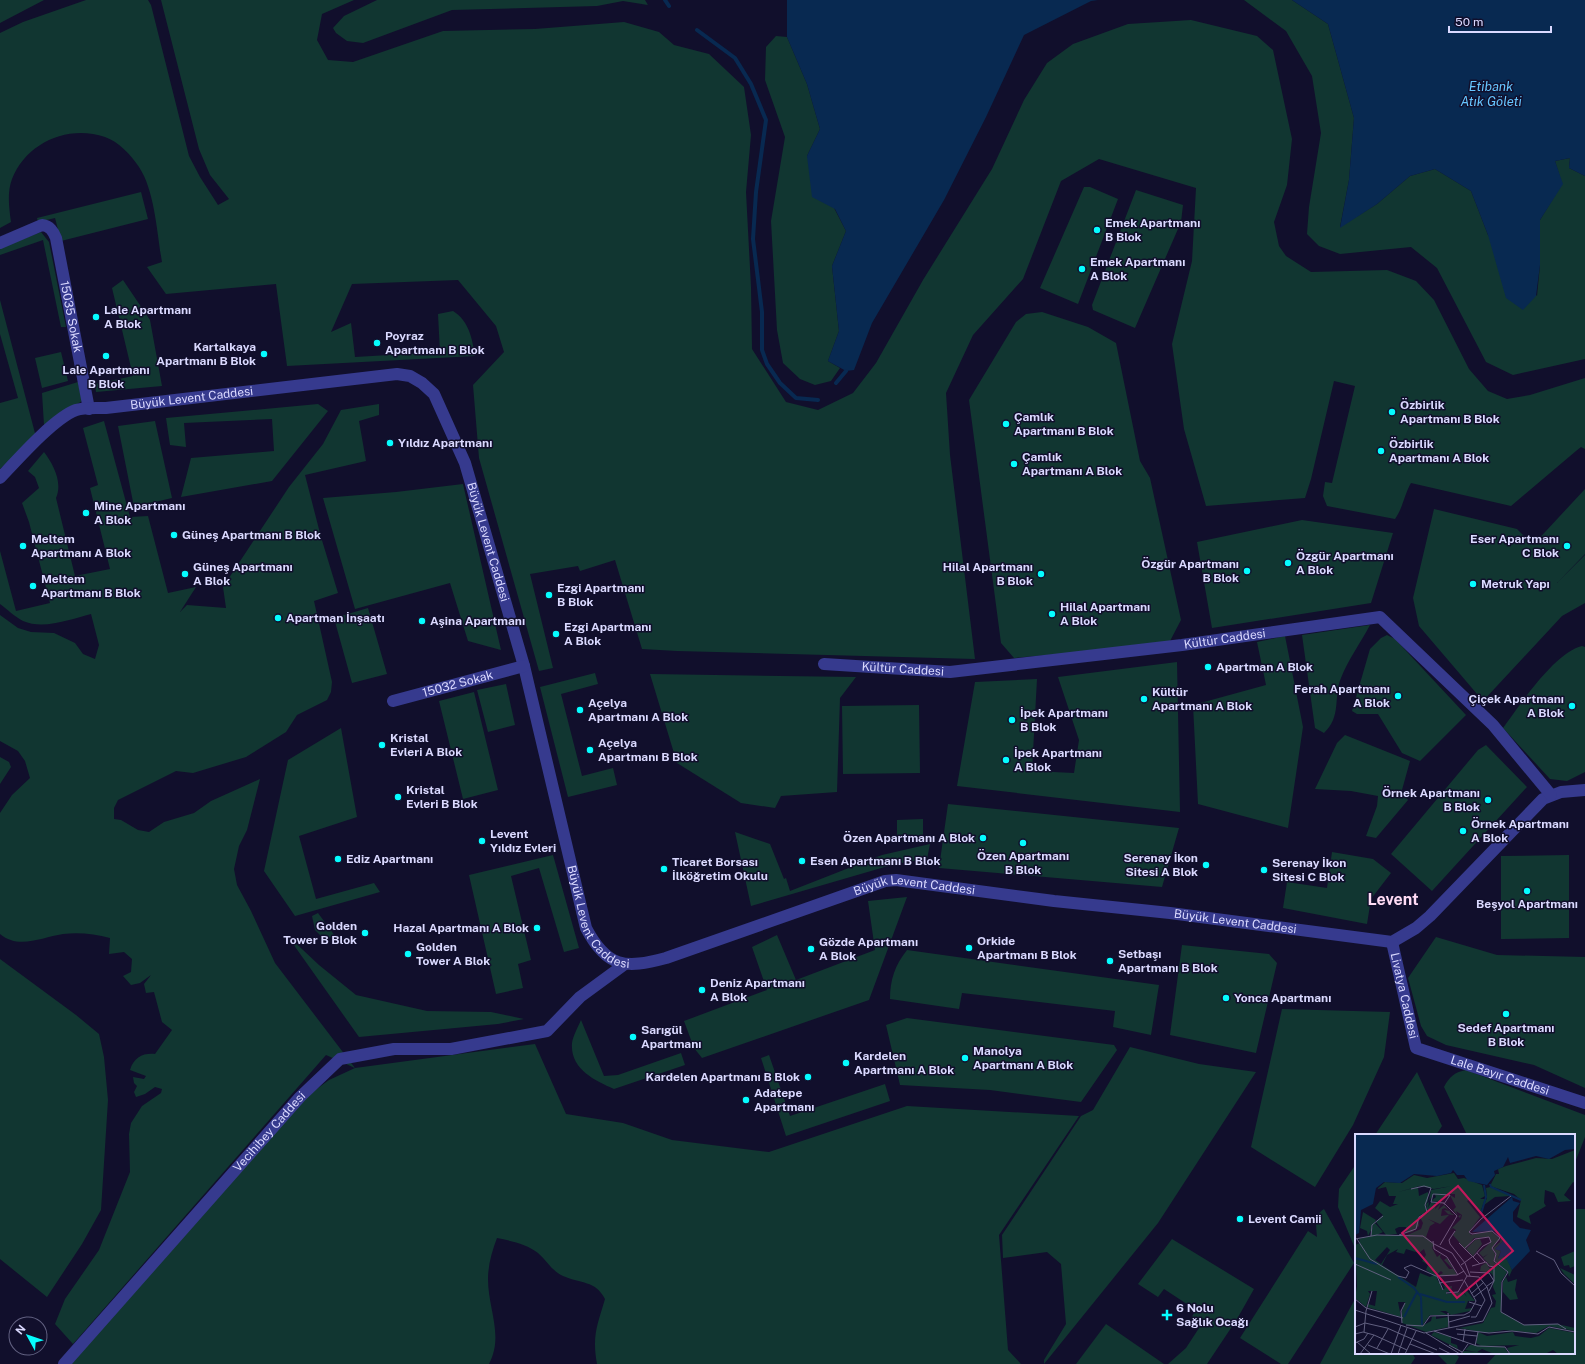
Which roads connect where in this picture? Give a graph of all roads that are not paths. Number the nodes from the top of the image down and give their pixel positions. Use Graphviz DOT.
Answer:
graph roads {
  1 [pos="0,243"];
  2 [pos="89,409"];
  3 [pos="0,478"];
  4 [pos="824,664"];
  5 [pos="524,666"];
  6 [pos="393,701"];
  7 [pos="1585,790"];
  8 [pos="1551,795"];
  9 [pos="1392,942"];
  10 [pos="625,964"];
  11 [pos="1416,1048"];
  12 [pos="1585,1103"];
  13 [pos="64,1364"];
  1 -- 2 [label="street, 15035 Sokak"];
  2 -- 3 [label="street, Büyük Levent Caddesi"];
  2 -- 5 [label="street, Büyük Levent Caddesi"];
  4 -- 8 [label="street, Kültür Caddesi"];
  5 -- 6 [label="street, 15032 Sokak"];
  5 -- 10 [label="street, Büyük Levent Caddesi"];
  7 -- 8 [label="street"];
  8 -- 9 [label="street"];
  9 -- 10 [label="street, Büyük Levent Caddesi"];
  9 -- 11 [label="street, Livatya Caddesi"];
  10 -- 13 [label="street, Vecihibey Caddesi"];
  11 -- 12 [label="street, Lale Bayır Caddesi"];
}
